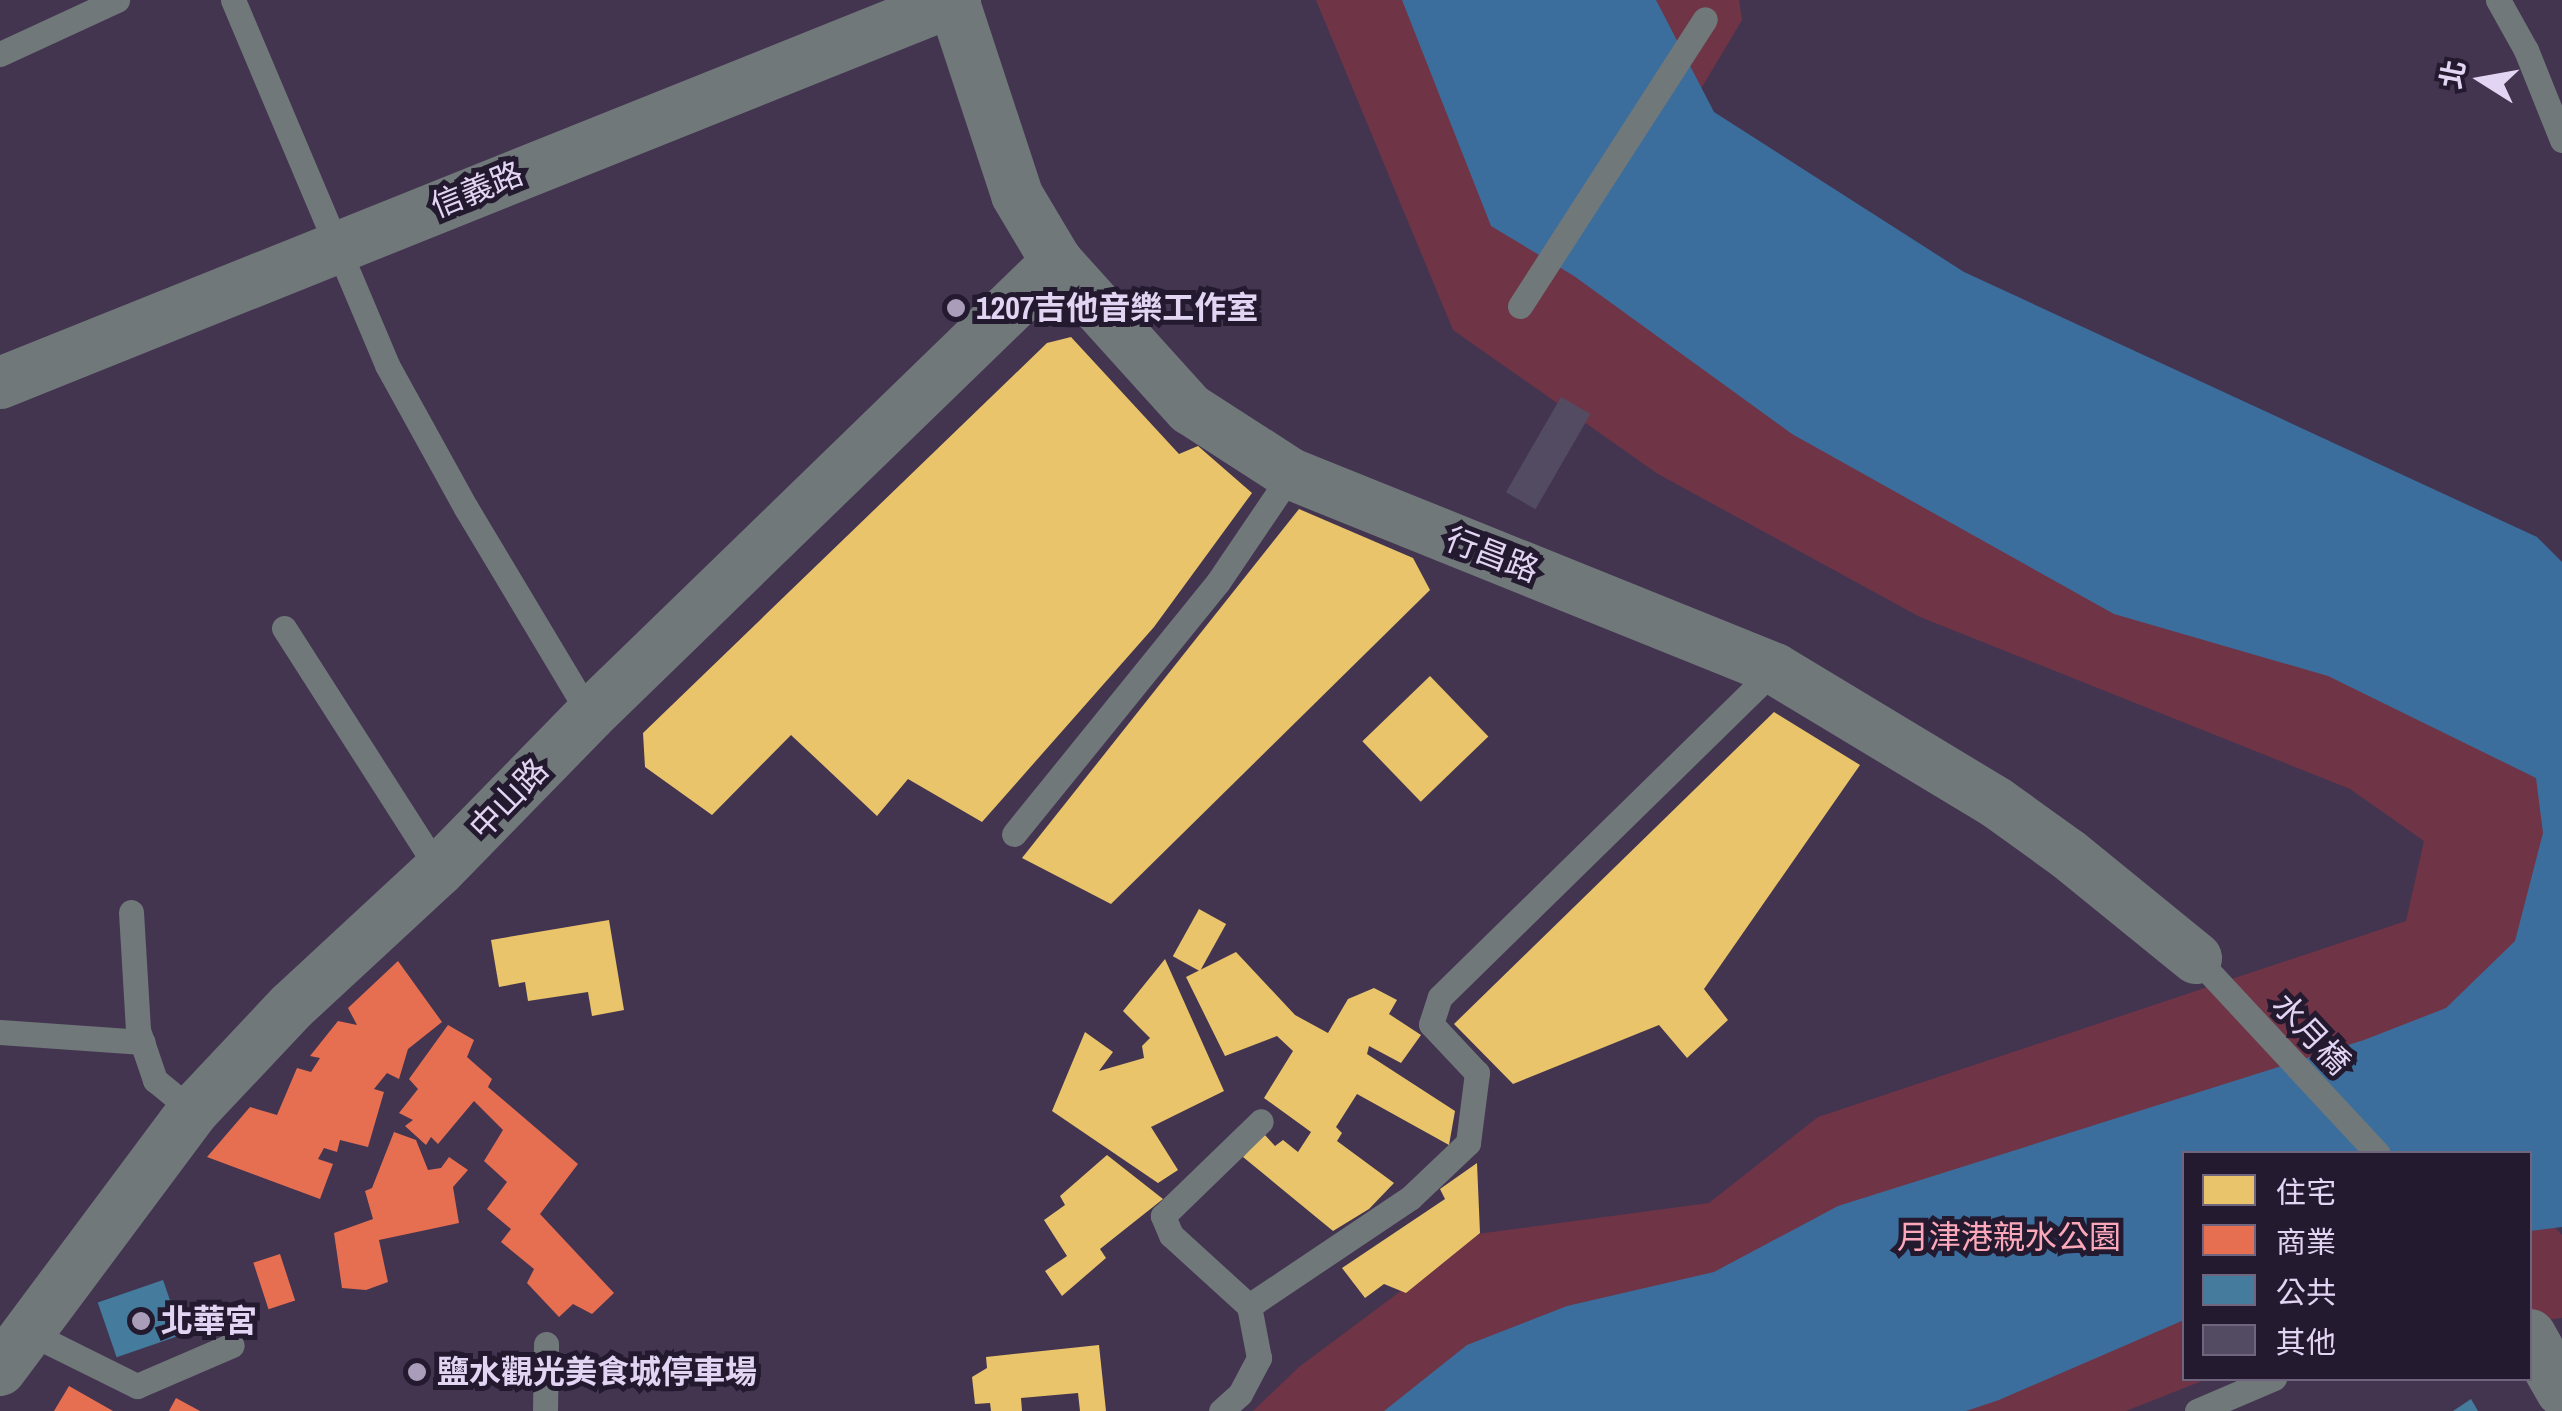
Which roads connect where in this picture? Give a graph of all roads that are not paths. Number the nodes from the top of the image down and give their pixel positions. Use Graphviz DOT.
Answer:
graph roads {
  1 [pos="117,0"];
  2 [pos="232,0"];
  3 [pos="954,0"];
  4 [pos="2498,0"];
  5 [pos="1705,18"];
  6 [pos="0,54"];
  7 [pos="2562,140"];
  8 [pos="336,245"];
  9 [pos="1057,262"];
  10 [pos="1520,306"];
  11 [pos="0,383"];
  12 [pos="1292,474"];
  13 [pos="284,628"];
  14 [pos="1775,669"];
  15 [pos="590,716"];
  16 [pos="1014,834"];
  17 [pos="439,870"];
  18 [pos="131,912"];
  19 [pos="2196,958"];
  20 [pos="0,1032"];
  21 [pos="143,1042"];
  22 [pos="192,1111"];
  23 [pos="1261,1121"];
  24 [pos="2375,1151"];
  25 [pos="1249,1306"];
  26 [pos="2532,1340"];
  27 [pos="546,1344"];
  28 [pos="232,1345"];
  29 [pos="13,1350"];
  30 [pos="2267,1381"];
  31 [pos="2562,1391"];
  32 [pos="544,1411"];
  33 [pos="1221,1411"];
  34 [pos="2197,1411"];
  1 -- 6 [label="lane"];
  2 -- 8 [label="lane"];
  3 -- 8 [label="street, 信義路"];
  3 -- 9 [label="street, 行昌路"];
  4 -- 7 [label="lane"];
  5 -- 10 [label="lane"];
  8 -- 11 [label="street, 信義路"];
  8 -- 15 [label="lane"];
  9 -- 12 [label="street, 行昌路"];
  9 -- 15 [label="street, 中山路"];
  12 -- 14 [label="street, 行昌路"];
  12 -- 16 [label="lane"];
  13 -- 17 [label="lane"];
  14 -- 19 [label="street, 行昌路"];
  14 -- 25 [label="lane"];
  15 -- 17 [label="street, 中山路"];
  17 -- 22 [label="street, 中山路"];
  18 -- 21 [label="lane"];
  19 -- 24 [label="lane, 水月橋"];
  20 -- 21 [label="lane"];
  21 -- 22 [label="lane"];
  22 -- 29 [label="street, 中山路"];
  23 -- 25 [label="lane"];
  25 -- 33 [label="lane"];
  26 -- 31 [label="street"];
  27 -- 32 [label="lane"];
  28 -- 29 [label="lane"];
  30 -- 34 [label="lane"];
}
